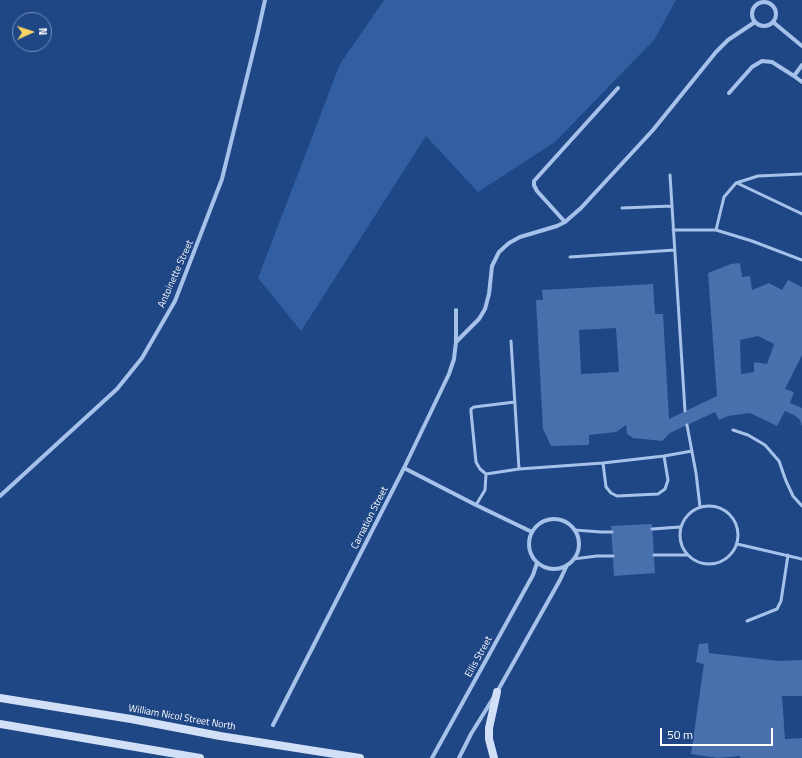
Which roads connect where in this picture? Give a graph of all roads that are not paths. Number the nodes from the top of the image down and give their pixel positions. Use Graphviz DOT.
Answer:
graph roads {
  1 [pos="265,0"];
  2 [pos="770,2"];
  3 [pos="755,22"];
  4 [pos="773,22"];
  5 [pos="802,46"];
  6 [pos="802,65"];
  7 [pos="794,76"];
  8 [pos="802,82"];
  9 [pos="618,88"];
  10 [pos="729,92"];
  11 [pos="802,174"];
  12 [pos="670,175"];
  13 [pos="736,183"];
  14 [pos="672,206"];
  15 [pos="622,208"];
  16 [pos="802,214"];
  17 [pos="565,222"];
  18 [pos="673,230"];
  19 [pos="716,230"];
  20 [pos="675,250"];
  21 [pos="570,257"];
  22 [pos="802,260"];
  23 [pos="456,310"];
  24 [pos="511,341"];
  25 [pos="456,342"];
  26 [pos="515,402"];
  27 [pos="685,412"];
  28 [pos="687,425"];
  29 [pos="733,430"];
  30 [pos="692,451"];
  31 [pos="664,456"];
  32 [pos="603,463"];
  33 [pos="404,468"];
  34 [pos="519,469"];
  35 [pos="486,474"];
  36 [pos="0,496"];
  37 [pos="476,505"];
  38 [pos="802,506"];
  39 [pos="700,507"];
  40 [pos="680,527"];
  41 [pos="652,529"];
  42 [pos="574,530"];
  43 [pos="532,532"];
  44 [pos="612,532"];
  45 [pos="737,544"];
  46 [pos="654,555"];
  47 [pos="687,555"];
  48 [pos="788,555"];
  49 [pos="613,556"];
  50 [pos="802,559"];
  51 [pos="573,560"];
  52 [pos="538,563"];
  53 [pos="567,565"];
  54 [pos="747,621"];
  55 [pos="497,692"];
  56 [pos="0,698"];
  57 [pos="0,724"];
  58 [pos="272,725"];
  59 [pos="200,758"];
  60 [pos="360,758"];
  61 [pos="432,758"];
  62 [pos="459,758"];
  63 [pos="494,758"];
  1 -- 36 [label="street, Antoinette Street"];
  2 -- 3 [label="street"];
  2 -- 4 [label="street"];
  3 -- 4 [label="street"];
  3 -- 17 [label="street"];
  4 -- 5 [label="street"];
  6 -- 7 [label="street"];
  7 -- 8 [label="street"];
  7 -- 10 [label="street"];
  9 -- 17 [label="street"];
  11 -- 13 [label="lane"];
  12 -- 14 [label="lane"];
  13 -- 16 [label="lane"];
  13 -- 19 [label="lane"];
  14 -- 15 [label="lane"];
  14 -- 18 [label="lane"];
  17 -- 25 [label="street"];
  18 -- 19 [label="lane"];
  18 -- 20 [label="lane"];
  19 -- 22 [label="lane"];
  20 -- 21 [label="lane"];
  20 -- 27 [label="lane"];
  23 -- 25 [label="street, Carnation Street"];
  24 -- 26 [label="lane"];
  25 -- 33 [label="street, Carnation Street"];
  26 -- 34 [label="lane"];
  26 -- 35 [label="lane"];
  28 -- 30 [label="lane"];
  29 -- 38 [label="lane"];
  30 -- 31 [label="lane"];
  30 -- 39 [label="lane"];
  31 -- 32 [label="lane"];
  31 -- 32 [label="lane"];
  32 -- 34 [label="lane"];
  33 -- 37 [label="street"];
  33 -- 58 [label="street, Carnation Street"];
  34 -- 35 [label="lane"];
  35 -- 37 [label="lane"];
  37 -- 43 [label="street"];
  39 -- 40 [label="lane"];
  39 -- 45 [label="lane"];
  40 -- 41 [label="lane"];
  40 -- 47 [label="lane"];
  42 -- 43 [label="street"];
  42 -- 44 [label="lane"];
  42 -- 51 [label="street"];
  43 -- 52 [label="street"];
  45 -- 47 [label="lane"];
  45 -- 48 [label="lane"];
  46 -- 47 [label="lane"];
  48 -- 50 [label="lane"];
  48 -- 54 [label="lane"];
  49 -- 51 [label="lane"];
  51 -- 53 [label="street"];
  52 -- 53 [label="street"];
  52 -- 61 [label="street, Ellis Street"];
  53 -- 55 [label="street"];
  55 -- 62 [label="street"];
  55 -- 63 [label="main road"];
  56 -- 60 [label="main road, William Nicol Street North"];
  57 -- 59 [label="main road"];
}
